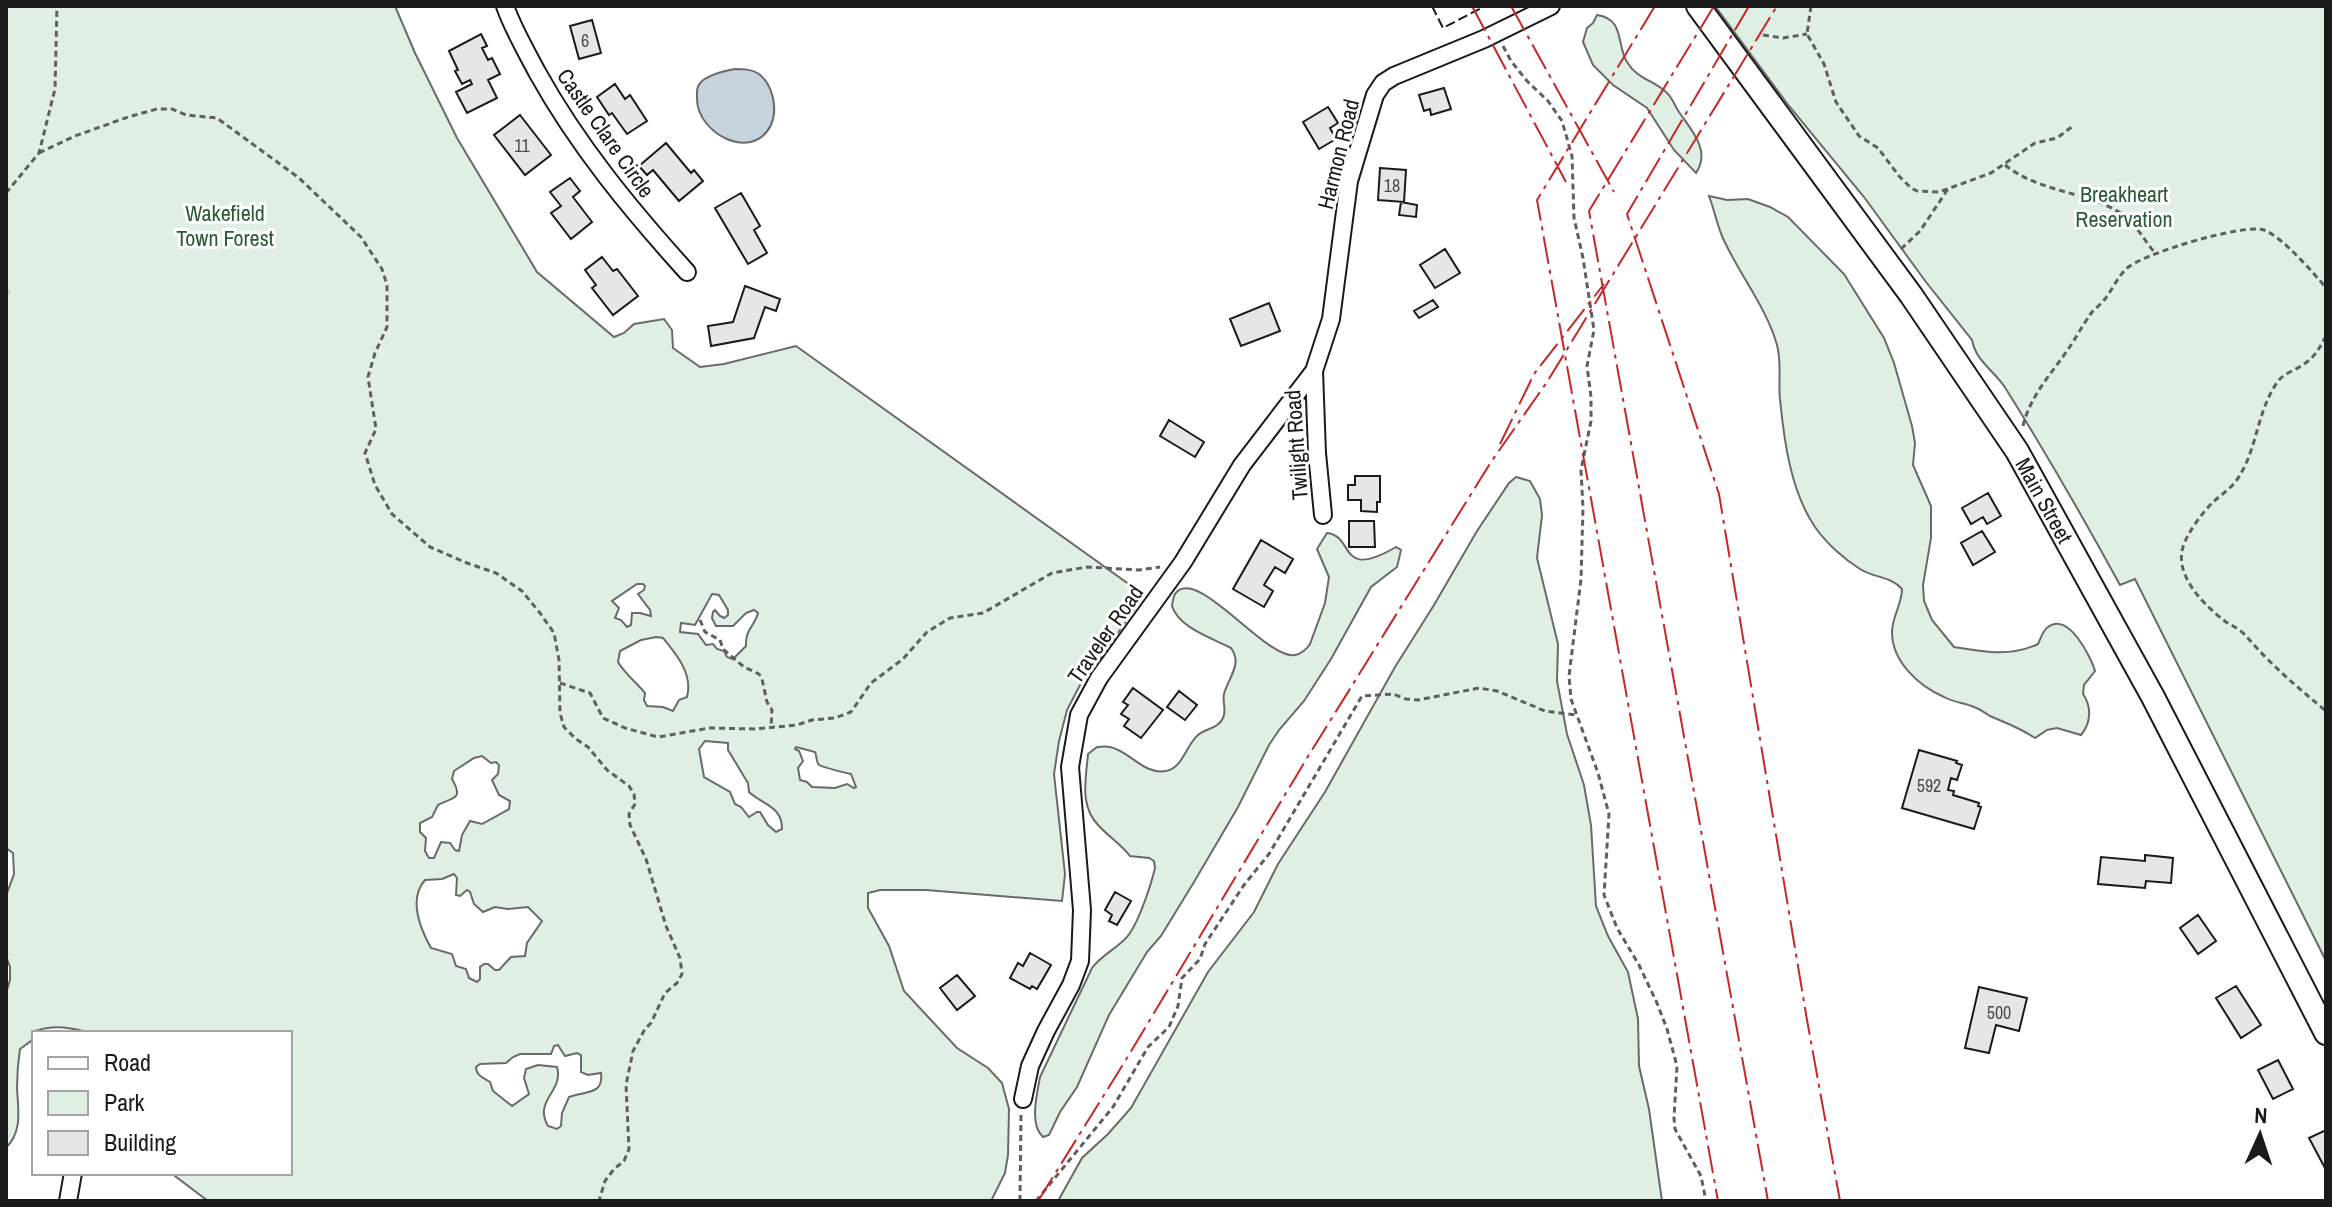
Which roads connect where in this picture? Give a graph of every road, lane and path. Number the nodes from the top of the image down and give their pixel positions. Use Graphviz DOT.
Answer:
graph roads {
  1 [pos="57,6"];
  2 [pos="505,6"];
  3 [pos="1551,6"];
  4 [pos="1698,6"];
  5 [pos="1811,6"];
  6 [pos="1497,33"];
  7 [pos="1807,34"];
  8 [pos="1763,35"];
  9 [pos="2073,126"];
  10 [pos="39,153"];
  11 [pos="2005,165"];
  12 [pos="1950,188"];
  13 [pos="6,193"];
  14 [pos="2156,254"];
  15 [pos="1887,263"];
  16 [pos="687,272"];
  17 [pos="2325,286"];
  18 [pos="2326,336"];
  19 [pos="1314,371"];
  20 [pos="2017,451"];
  21 [pos="1323,515"];
  22 [pos="1183,562"];
  23 [pos="700,620"];
  24 [pos="560,683"];
  25 [pos="2326,711"];
  26 [pos="1576,715"];
  27 [pos="771,728"];
  28 [pos="2326,1033"];
  29 [pos="1023,1099"];
  30 [pos="73,1175"];
  31 [pos="68,1201"];
  32 [pos="599,1201"];
  33 [pos="1020,1201"];
  34 [pos="1036,1201"];
  35 [pos="1706,1201"];
  1 -- 10 [label="path"];
  2 -- 16 [label="street, Castle Clare Circle"];
  3 -- 6 [label="street, Harmon Road"];
  4 -- 15 [label="main road, Main Street"];
  5 -- 7 [label="path"];
  6 -- 19 [label="street, Harmon Road"];
  6 -- 26 [label="path"];
  7 -- 8 [label="path"];
  7 -- 12 [label="path"];
  9 -- 11 [label="path"];
  10 -- 13 [label="path"];
  10 -- 24 [label="path"];
  11 -- 12 [label="path"];
  11 -- 14 [label="path"];
  12 -- 15 [label="path"];
  14 -- 17 [label="path"];
  14 -- 20 [label="path"];
  15 -- 20 [label="main road, Main Street"];
  18 -- 25 [label="path"];
  19 -- 21 [label="street, Twilight Road"];
  19 -- 22 [label="street, Traveler Road"];
  20 -- 28 [label="main road, Main Street"];
  22 -- 27 [label="path"];
  22 -- 29 [label="street, Traveler Road"];
  23 -- 27 [label="path"];
  24 -- 27 [label="path"];
  24 -- 32 [label="path"];
  26 -- 34 [label="path"];
  26 -- 35 [label="path"];
  29 -- 33 [label="path"];
  30 -- 31 [label="street"];
}
